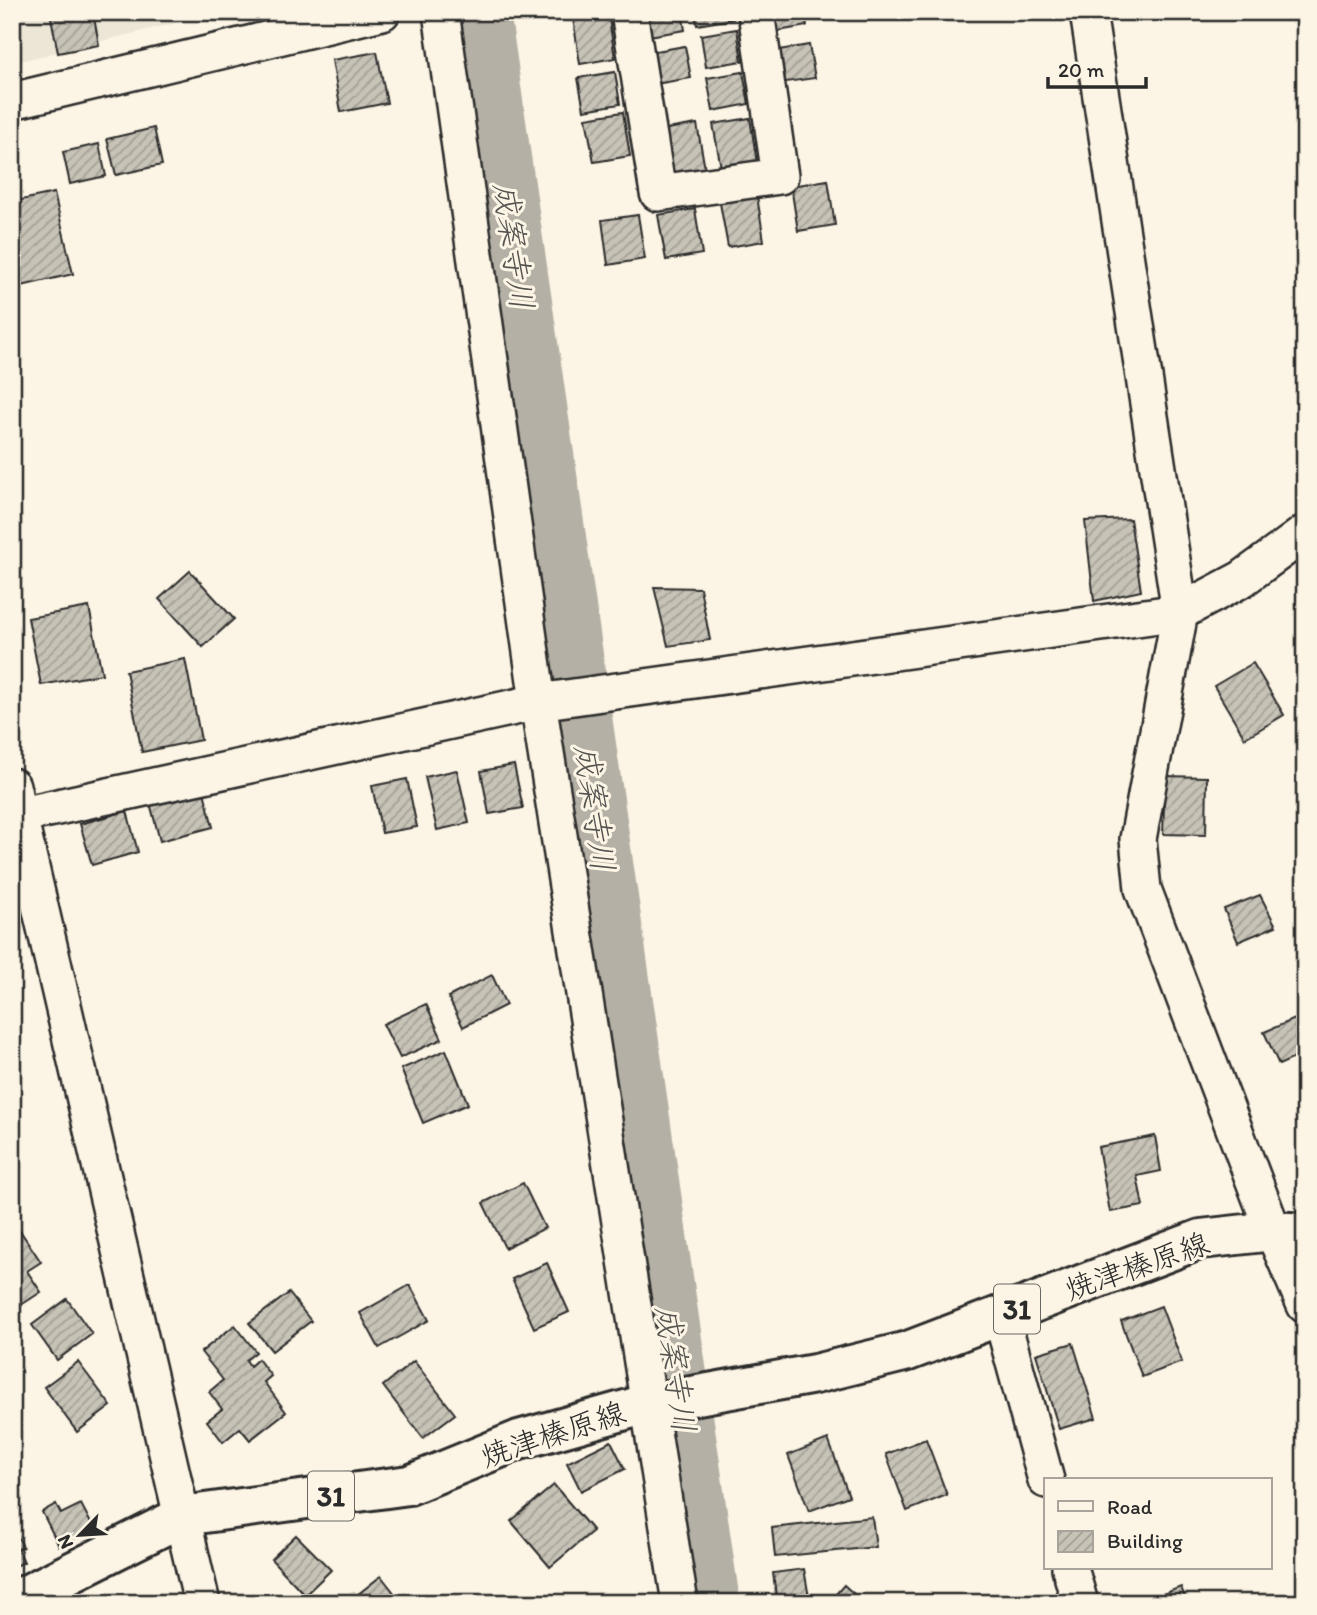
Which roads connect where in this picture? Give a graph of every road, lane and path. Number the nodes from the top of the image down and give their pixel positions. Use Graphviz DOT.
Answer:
graph roads {
  1 [pos="382,12"];
  2 [pos="441,12"];
  3 [pos="629,12"];
  4 [pos="756,12"];
  5 [pos="1088,12"];
  6 [pos="12,101"];
  7 [pos="1305,533"];
  8 [pos="1180,612"];
  9 [pos="545,701"];
  10 [pos="14,806"];
  11 [pos="1289,1232"];
  12 [pos="1305,1305"];
  13 [pos="1001,1315"];
  14 [pos="652,1403"];
  15 [pos="1045,1478"];
  16 [pos="183,1516"];
  17 [pos="1071,1570"];
  18 [pos="12,1602"];
  19 [pos="202,1603"];
  20 [pos="680,1603"];
  21 [pos="1080,1603"];
  1 -- 6 [label="street"];
  2 -- 9 [label="street"];
  3 -- 4 [label="street"];
  5 -- 8 [label="street"];
  7 -- 8 [label="street"];
  8 -- 9 [label="street"];
  8 -- 11 [label="street"];
  9 -- 10 [label="street"];
  9 -- 14 [label="street"];
  10 -- 16 [label="street"];
  11 -- 12 [label="street"];
  11 -- 13 [label="main road, 焼津榛原線 / 31"];
  13 -- 14 [label="main road, 焼津榛原線 / 31"];
  13 -- 15 [label="street"];
  14 -- 16 [label="main road, 焼津榛原線 / 31"];
  14 -- 20 [label="street"];
  16 -- 18 [label="main road, 焼津榛原線 / 31"];
  16 -- 19 [label="street"];
  17 -- 21 [label="street"];
}
